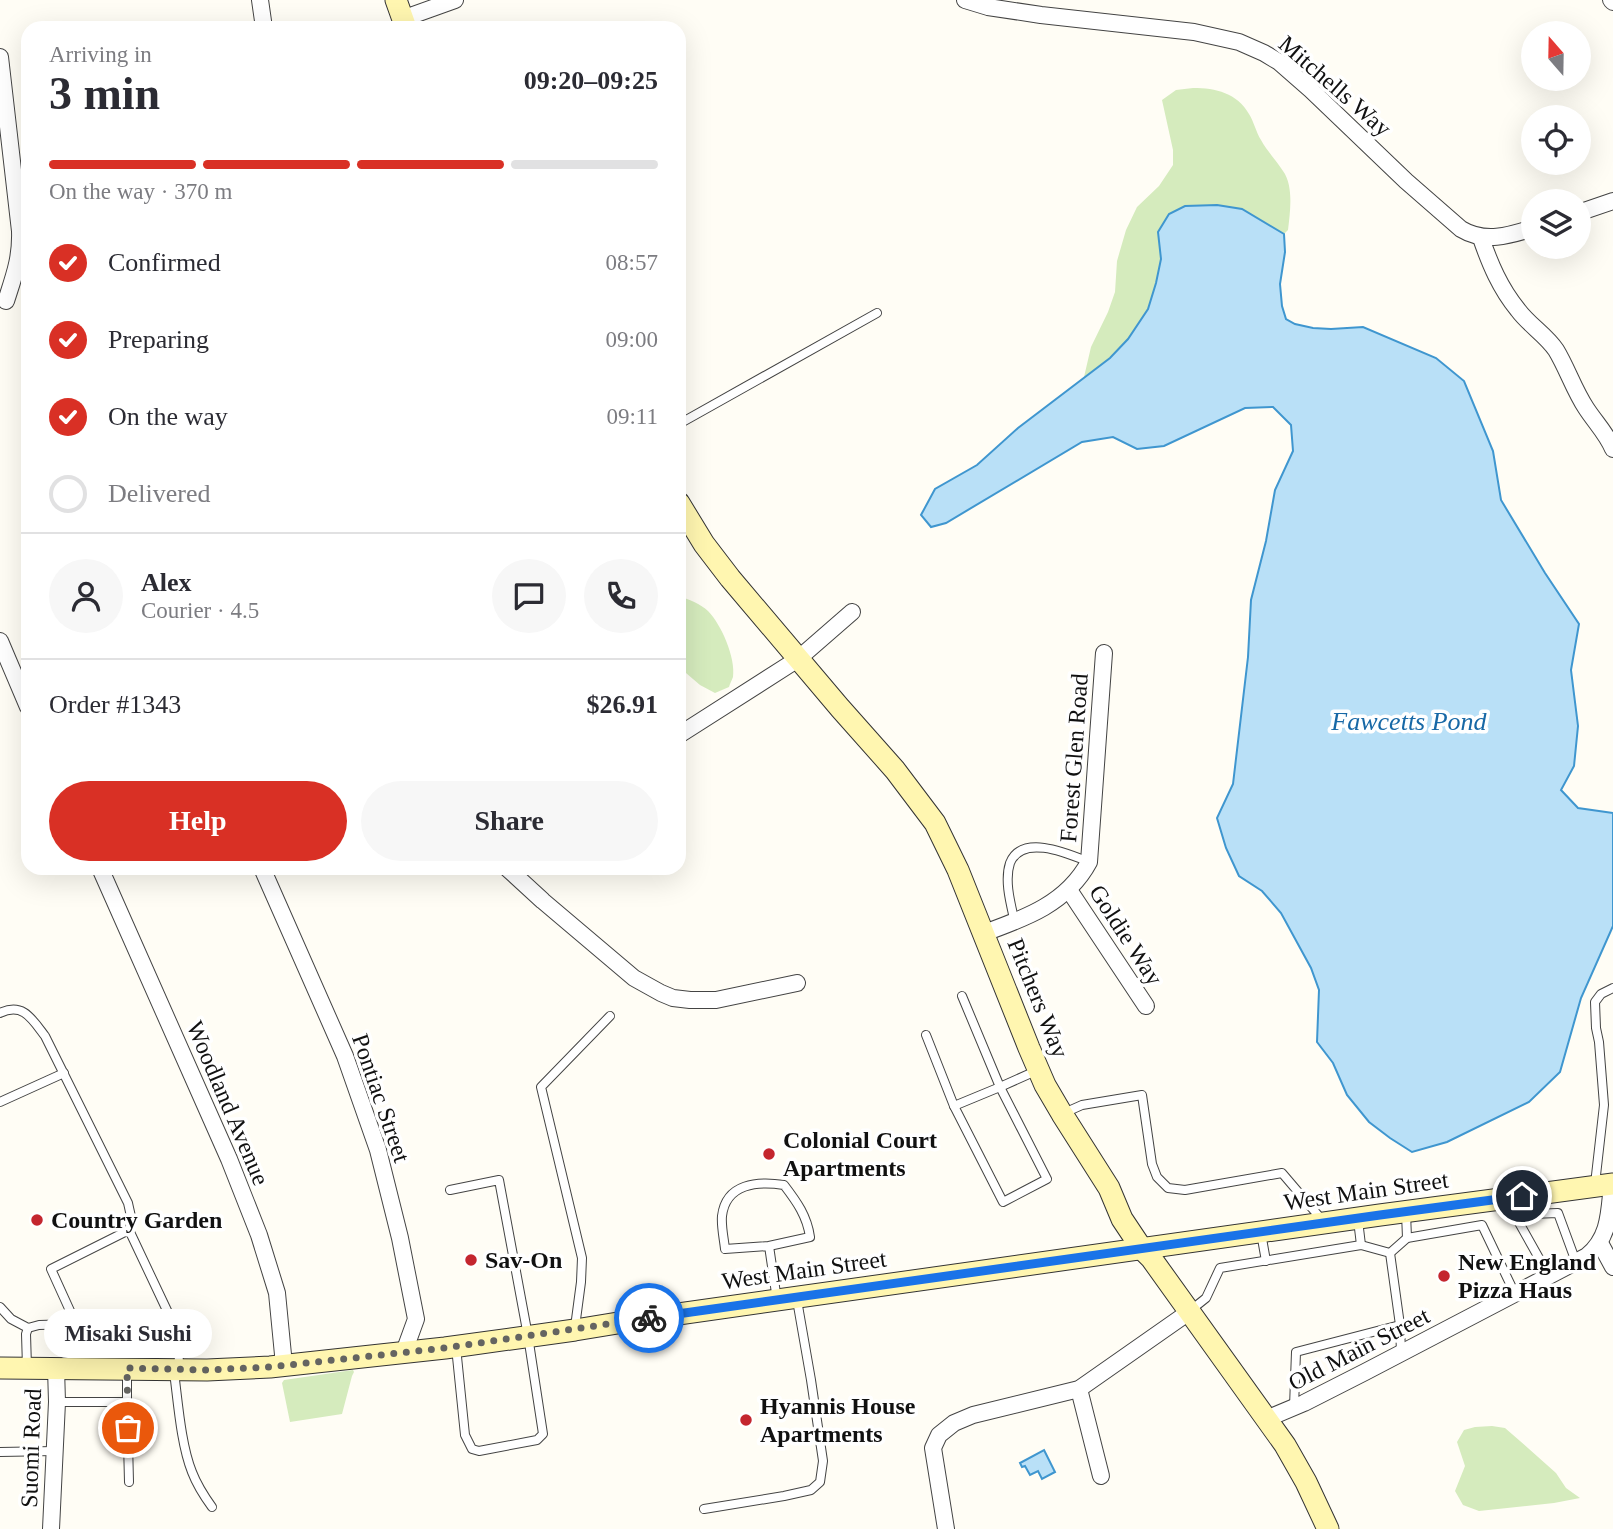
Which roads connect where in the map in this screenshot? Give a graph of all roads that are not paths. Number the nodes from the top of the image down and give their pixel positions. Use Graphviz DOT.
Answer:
graph roads {
  1 [pos="260,0"];
  2 [pos="455,0"];
  3 [pos="965,0"];
  4 [pos="401,16"];
  5 [pos="263,21"];
  6 [pos="0,57"];
  7 [pos="1613,201"];
  8 [pos="1591,209"];
  9 [pos="1521,232"];
  10 [pos="1481,238"];
  11 [pos="6,301"];
  12 [pos="877,313"];
  13 [pos="686,420"];
  14 [pos="1613,449"];
  15 [pos="686,514"];
  16 [pos="852,612"];
  17 [pos="0,641"];
  18 [pos="1104,653"];
  19 [pos="798,659"];
  20 [pos="21,690"];
  21 [pos="686,731"];
  22 [pos="1089,862"];
  23 [pos="103,875"];
  24 [pos="265,875"];
  25 [pos="515,875"];
  26 [pos="1069,890"];
  27 [pos="1015,923"];
  28 [pos="984,933"];
  29 [pos="797,983"];
  30 [pos="1613,988"];
  31 [pos="962,996"];
  32 [pos="1146,1006"];
  33 [pos="0,1013"];
  34 [pos="610,1016"];
  35 [pos="926,1035"];
  36 [pos="1038,1070"];
  37 [pos="64,1073"];
  38 [pos="1000,1087"];
  39 [pos="0,1102"];
  40 [pos="1609,1104"];
  41 [pos="954,1106"];
  42 [pos="1062,1114"];
  43 [pos="1606,1185"];
  44 [pos="450,1190"];
  45 [pos="1406,1212"];
  46 [pos="1358,1218"];
  47 [pos="1325,1223"];
  48 [pos="129,1230"];
  49 [pos="1261,1232"];
  50 [pos="1407,1238"];
  51 [pos="1600,1243"];
  52 [pos="1362,1245"];
  53 [pos="769,1246"];
  54 [pos="1142,1249"];
  55 [pos="1391,1253"];
  56 [pos="1266,1261"];
  57 [pos="1576,1262"];
  58 [pos="1613,1267"];
  59 [pos="1549,1276"];
  60 [pos="1515,1294"];
  61 [pos="787,1298"];
  62 [pos="0,1307"];
  63 [pos="1189,1312"];
  64 [pos="172,1321"];
  65 [pos="76,1324"];
  66 [pos="1400,1325"];
  67 [pos="28,1328"];
  68 [pos="575,1330"];
  69 [pos="528,1336"];
  70 [pos="456,1347"];
  71 [pos="404,1352"];
  72 [pos="1401,1353"];
  73 [pos="284,1366"];
  74 [pos="0,1368"];
  75 [pos="27,1368"];
  76 [pos="56,1368"];
  77 [pos="127,1368"];
  78 [pos="176,1369"];
  79 [pos="1079,1389"];
  80 [pos="57,1402"];
  81 [pos="127,1402"];
  82 [pos="1294,1407"];
  83 [pos="1266,1419"];
  84 [pos="55,1451"];
  85 [pos="0,1452"];
  86 [pos="1101,1476"];
  87 [pos="129,1482"];
  88 [pos="212,1507"];
  89 [pos="704,1509"];
  90 [pos="51,1529"];
  91 [pos="946,1529"];
  92 [pos="1328,1529"];
  1 -- 5 [label="street"];
  2 -- 4 [label="street"];
  3 -- 10 [label="street, Mitchells Way"];
  6 -- 11 [label="street"];
  7 -- 8 [label="street"];
  9 -- 10 [label="street"];
  10 -- 14 [label="street"];
  12 -- 13 [label="lane"];
  15 -- 19 [label="main road, Pitchers Way"];
  16 -- 19 [label="street"];
  17 -- 20 [label="street"];
  18 -- 22 [label="street, Forest Glen Road"];
  19 -- 21 [label="street"];
  19 -- 28 [label="main road, Pitchers Way"];
  22 -- 26 [label="street, Forest Glen Road"];
  22 -- 27 [label="lane"];
  23 -- 73 [label="street, Woodland Avenue"];
  24 -- 71 [label="street, Pontiac Street"];
  25 -- 29 [label="street"];
  26 -- 27 [label="street, Forest Glen Road"];
  26 -- 32 [label="street, Goldie Way"];
  27 -- 28 [label="street, Forest Glen Road"];
  28 -- 36 [label="main road, Pitchers Way"];
  30 -- 40 [label="lane"];
  31 -- 38 [label="lane"];
  33 -- 37 [label="lane"];
  34 -- 68 [label="lane"];
  35 -- 41 [label="lane"];
  36 -- 38 [label="lane"];
  36 -- 42 [label="main road, Pitchers Way"];
  37 -- 39 [label="lane"];
  37 -- 48 [label="lane"];
  38 -- 41 [label="lane"];
  38 -- 41 [label="lane"];
  40 -- 43 [label="lane"];
  42 -- 47 [label="lane"];
  42 -- 54 [label="main road, Pitchers Way"];
  43 -- 45 [label="main road, West Main Street"];
  43 -- 51 [label="street"];
  44 -- 69 [label="lane"];
  45 -- 46 [label="main road, West Main Street"];
  45 -- 50 [label="lane"];
  46 -- 47 [label="main road, West Main Street"];
  46 -- 52 [label="lane"];
  47 -- 49 [label="main road, West Main Street"];
  48 -- 64 [label="lane"];
  48 -- 65 [label="lane"];
  49 -- 54 [label="main road, West Main Street"];
  49 -- 56 [label="lane"];
  50 -- 55 [label="lane"];
  50 -- 60 [label="lane"];
  51 -- 57 [label="street, Old Main Street"];
  51 -- 58 [label="street"];
  52 -- 55 [label="lane"];
  52 -- 56 [label="lane"];
  53 -- 53 [label="lane"];
  53 -- 61 [label="lane"];
  54 -- 61 [label="main road, West Main Street"];
  54 -- 63 [label="main road, Pitchers Way"];
  55 -- 66 [label="lane"];
  56 -- 63 [label="lane"];
  57 -- 59 [label="street, Old Main Street"];
  57 -- 59 [label="lane"];
  59 -- 60 [label="street, Old Main Street"];
  60 -- 72 [label="street, Old Main Street"];
  61 -- 68 [label="main road, West Main Street"];
  61 -- 89 [label="lane"];
  62 -- 67 [label="lane"];
  63 -- 79 [label="street"];
  63 -- 83 [label="main road, Pitchers Way"];
  64 -- 65 [label="lane"];
  64 -- 78 [label="lane"];
  65 -- 67 [label="lane"];
  66 -- 72 [label="lane"];
  66 -- 82 [label="lane"];
  67 -- 75 [label="lane"];
  68 -- 69 [label="main road, West Main Street"];
  69 -- 70 [label="main road, West Main Street"];
  69 -- 70 [label="lane"];
  70 -- 71 [label="main road, West Main Street"];
  71 -- 73 [label="main road, West Main Street"];
  72 -- 82 [label="street, Old Main Street"];
  73 -- 78 [label="main road, West Main Street"];
  74 -- 75 [label="main road, West Main Street"];
  75 -- 76 [label="main road, West Main Street"];
  76 -- 77 [label="main road, West Main Street"];
  76 -- 80 [label="street, Suomi Road"];
  77 -- 78 [label="main road, West Main Street"];
  77 -- 81 [label="lane"];
  78 -- 88 [label="lane"];
  79 -- 86 [label="street"];
  79 -- 91 [label="street"];
  80 -- 81 [label="lane"];
  80 -- 84 [label="street, Suomi Road"];
  81 -- 87 [label="lane"];
  82 -- 83 [label="street, Old Main Street"];
  83 -- 92 [label="main road, Pitchers Way"];
  84 -- 85 [label="lane"];
  84 -- 90 [label="street, Suomi Road"];
}
